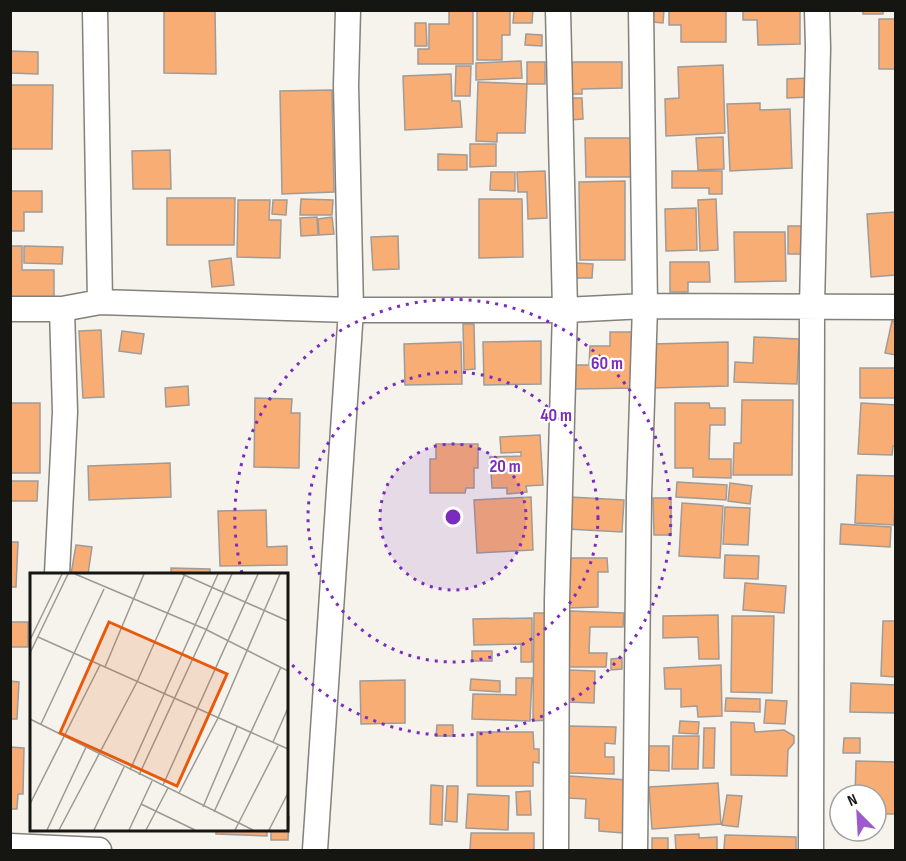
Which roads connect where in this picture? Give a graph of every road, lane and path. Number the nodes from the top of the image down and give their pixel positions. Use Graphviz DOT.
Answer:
graph roads {
  1 [pos="95,10"];
  2 [pos="348,10"];
  3 [pos="558,10"];
  4 [pos="641,10"];
  5 [pos="817,10"];
  6 [pos="100,302"];
  7 [pos="645,306"];
  8 [pos="812,306"];
  9 [pos="896,307"];
  10 [pos="10,309"];
  11 [pos="62,309"];
  12 [pos="351,310"];
  13 [pos="565,310"];
  14 [pos="57,573"];
  15 [pos="35,842"];
  16 [pos="10,846"];
  17 [pos="99,850"];
  18 [pos="315,850"];
  19 [pos="556,850"];
  20 [pos="635,850"];
  21 [pos="811,850"];
  1 -- 6 [label="street"];
  2 -- 12 [label="street"];
  3 -- 13 [label="street"];
  4 -- 7 [label="street"];
  5 -- 8 [label="street"];
  6 -- 11 [label="street"];
  6 -- 12 [label="street"];
  7 -- 8 [label="street"];
  7 -- 13 [label="street"];
  7 -- 20 [label="street"];
  8 -- 9 [label="street"];
  8 -- 21 [label="street"];
  10 -- 11 [label="street"];
  11 -- 14 [label="street"];
  12 -- 13 [label="street"];
  12 -- 18 [label="street"];
  13 -- 19 [label="street"];
  15 -- 16 [label="street"];
  15 -- 17 [label="street"];
}
